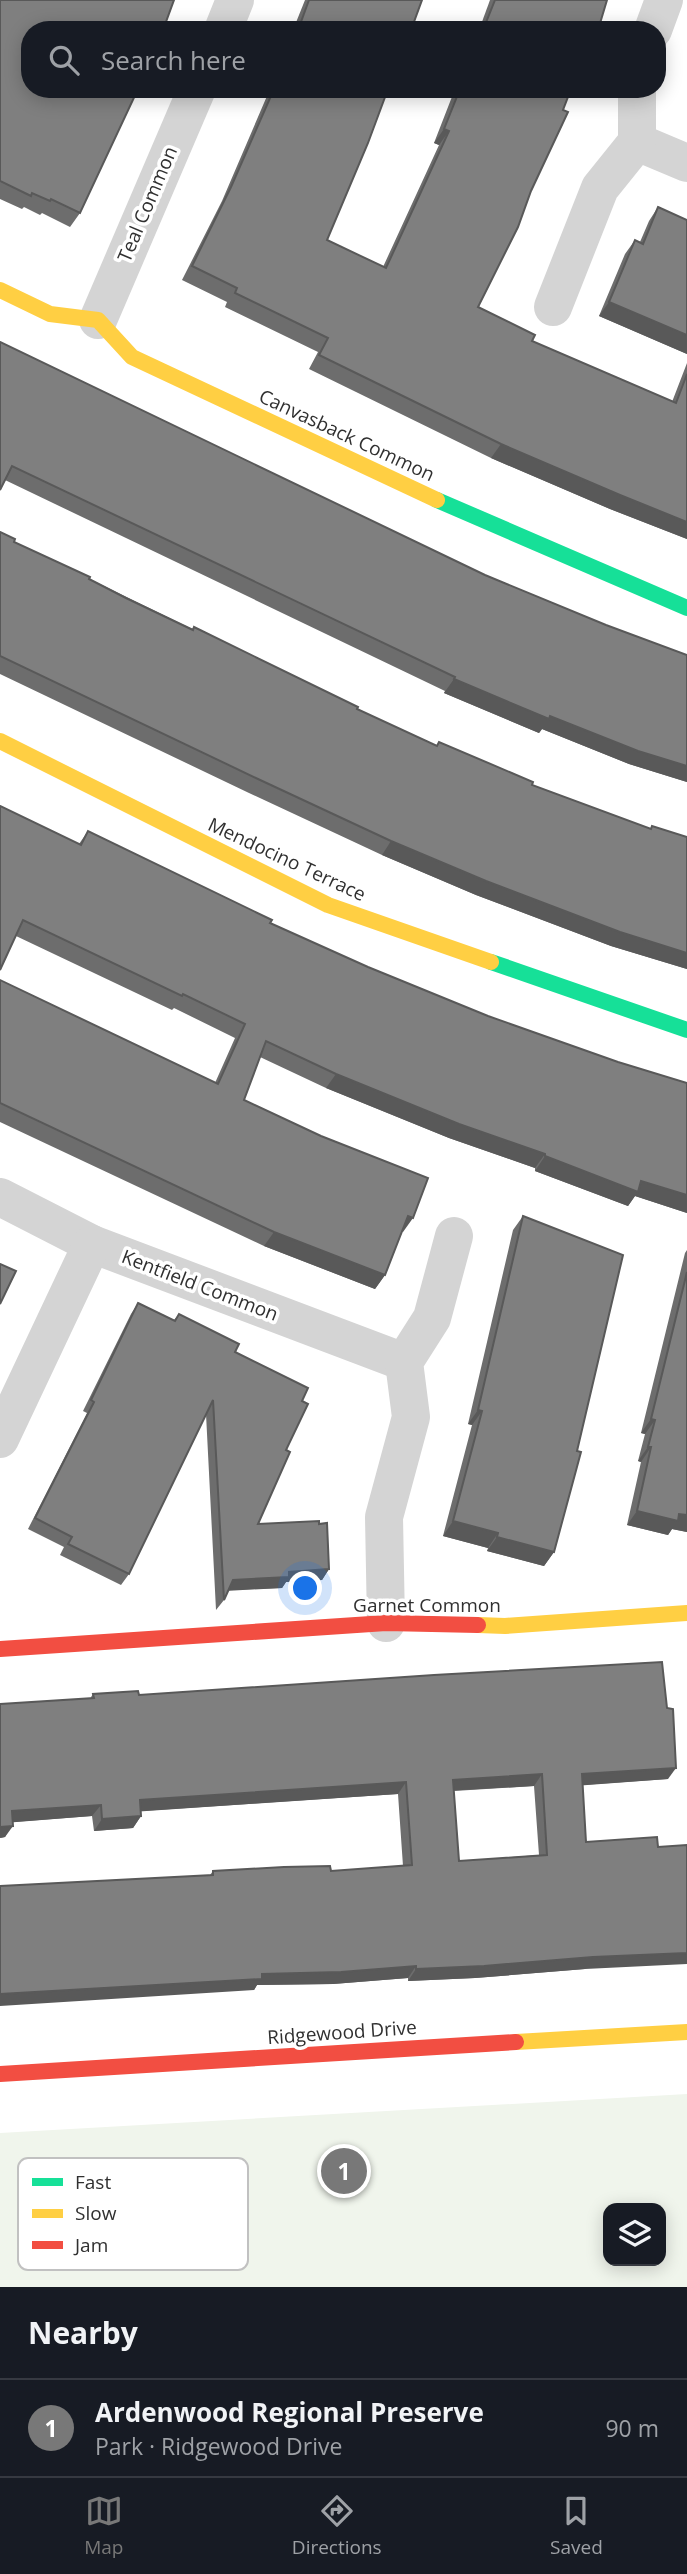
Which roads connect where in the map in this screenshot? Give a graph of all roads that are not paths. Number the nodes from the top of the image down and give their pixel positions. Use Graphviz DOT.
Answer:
graph roads {
  1 [pos="235,0"];
  2 [pos="664,0"];
  3 [pos="227,21"];
  4 [pos="656,21"];
  5 [pos="193,98"];
  6 [pos="637,98"];
  7 [pos="636,142"];
  8 [pos="687,163"];
  9 [pos="0,289"];
  10 [pos="553,307"];
  11 [pos="98,320"];
  12 [pos="687,608"];
  13 [pos="0,741"];
  14 [pos="687,1030"];
  15 [pos="0,1197"];
  16 [pos="454,1236"];
  17 [pos="92,1244"];
  18 [pos="404,1362"];
  19 [pos="0,1439"];
  20 [pos="687,1613"];
  21 [pos="386,1623"];
  22 [pos="0,1648"];
  23 [pos="687,2032"];
  24 [pos="0,2074"];
  1 -- 3 [label="street"];
  2 -- 4 [label="street"];
  5 -- 11 [label="street, Teal Common"];
  6 -- 7 [label="street"];
  7 -- 8 [label="street"];
  7 -- 10 [label="street"];
  9 -- 11 [label="street"];
  11 -- 12 [label="street, Canvasback Common"];
  13 -- 14 [label="street, Mendocino Terrace"];
  15 -- 17 [label="street, Kentfield Common"];
  16 -- 18 [label="street"];
  17 -- 18 [label="street, Kentfield Common"];
  17 -- 19 [label="street"];
  18 -- 21 [label="street"];
  20 -- 21 [label="street, Garnet Common"];
  21 -- 22 [label="street, Garnet Common"];
  23 -- 24 [label="street, Ridgewood Drive"];
}
